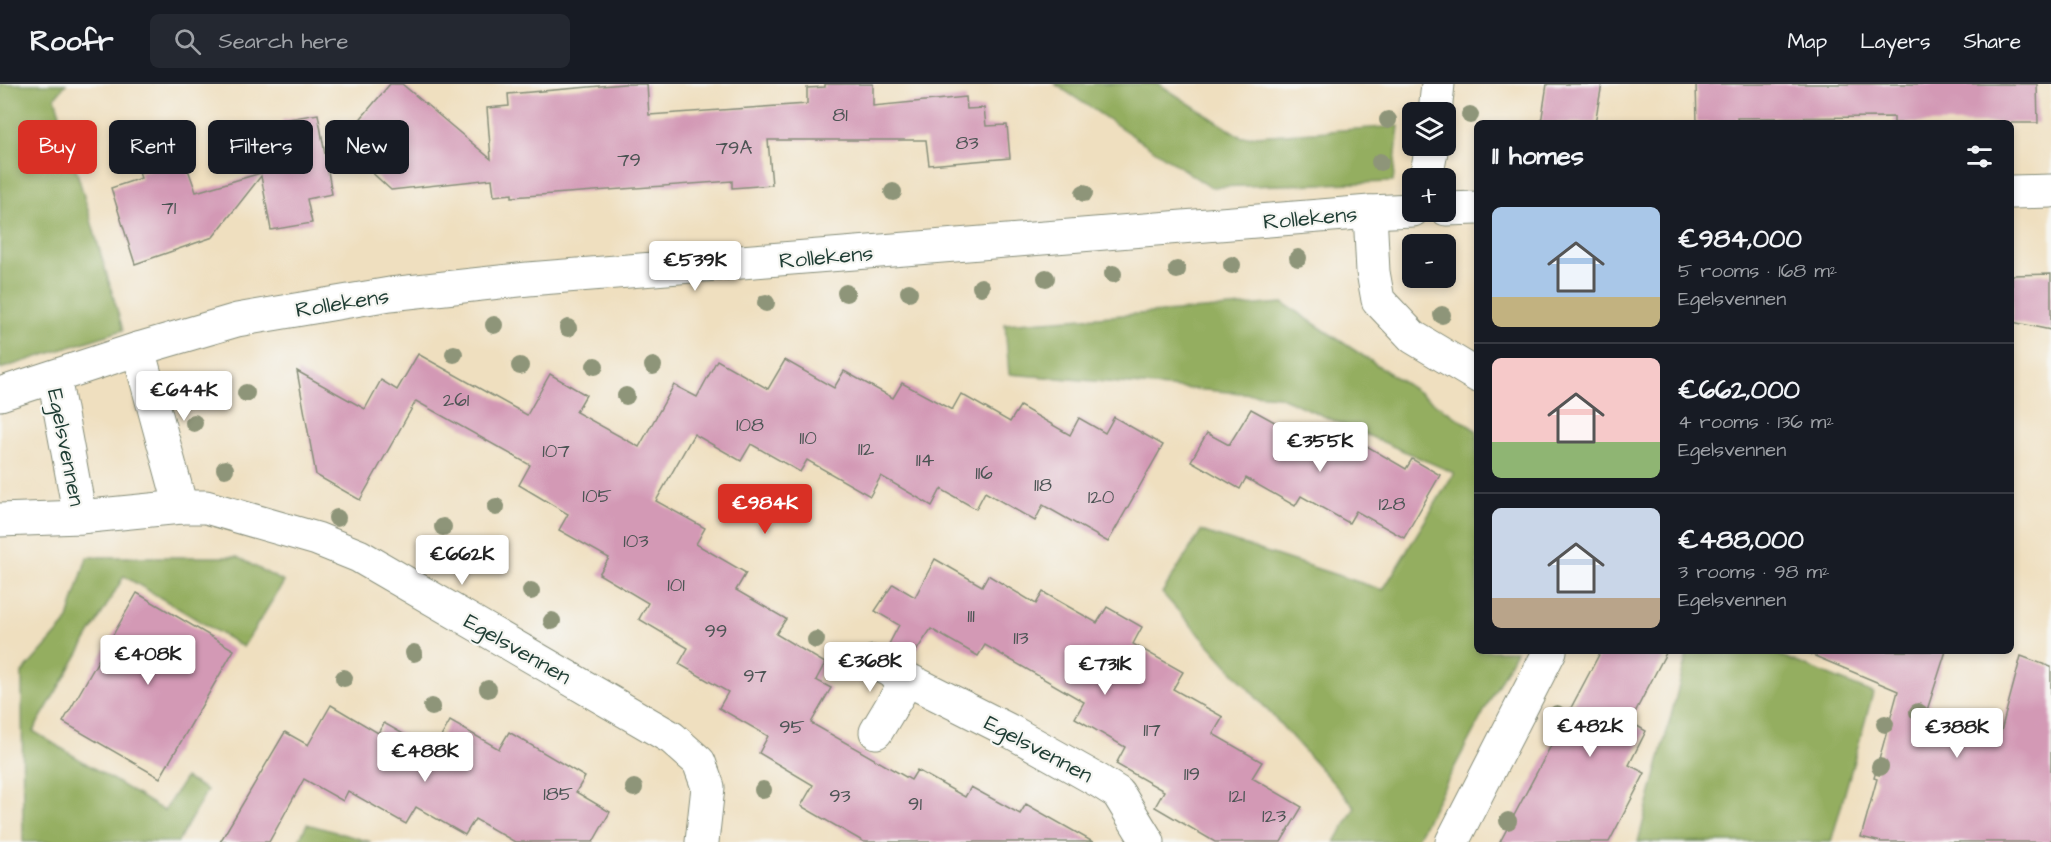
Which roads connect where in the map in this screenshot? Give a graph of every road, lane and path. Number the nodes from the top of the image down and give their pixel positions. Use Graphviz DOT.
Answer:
graph roads {
  1 [pos="1438,84"];
  2 [pos="1436,102"];
  3 [pos="2051,191"];
  4 [pos="2014,192"];
  5 [pos="1474,208"];
  6 [pos="1456,209"];
  7 [pos="1402,211"];
  8 [pos="1370,212"];
  9 [pos="138,349"];
  10 [pos="1474,374"];
  11 [pos="54,377"];
  12 [pos="0,394"];
  13 [pos="181,507"];
  14 [pos="80,517"];
  15 [pos="0,520"];
  16 [pos="1549,654"];
  17 [pos="873,662"];
  18 [pos="907,680"];
  19 [pos="876,732"];
  20 [pos="702,842"];
  21 [pos="1148,842"];
  22 [pos="1452,842"];
  1 -- 2 [label="street"];
  3 -- 4 [label="street"];
  5 -- 6 [label="street"];
  7 -- 8 [label="street, Rollekens"];
  8 -- 9 [label="street, Rollekens"];
  8 -- 10 [label="street"];
  9 -- 11 [label="street, Rollekens"];
  9 -- 13 [label="street"];
  11 -- 12 [label="street, Rollekens"];
  11 -- 14 [label="street, Egelsvennen"];
  13 -- 14 [label="street, Egelsvennen"];
  13 -- 20 [label="street, Egelsvennen"];
  14 -- 15 [label="street, Egelsvennen"];
  16 -- 22 [label="street"];
  17 -- 18 [label="street, Egelsvennen"];
  18 -- 19 [label="street"];
  18 -- 21 [label="street, Egelsvennen"];
}
